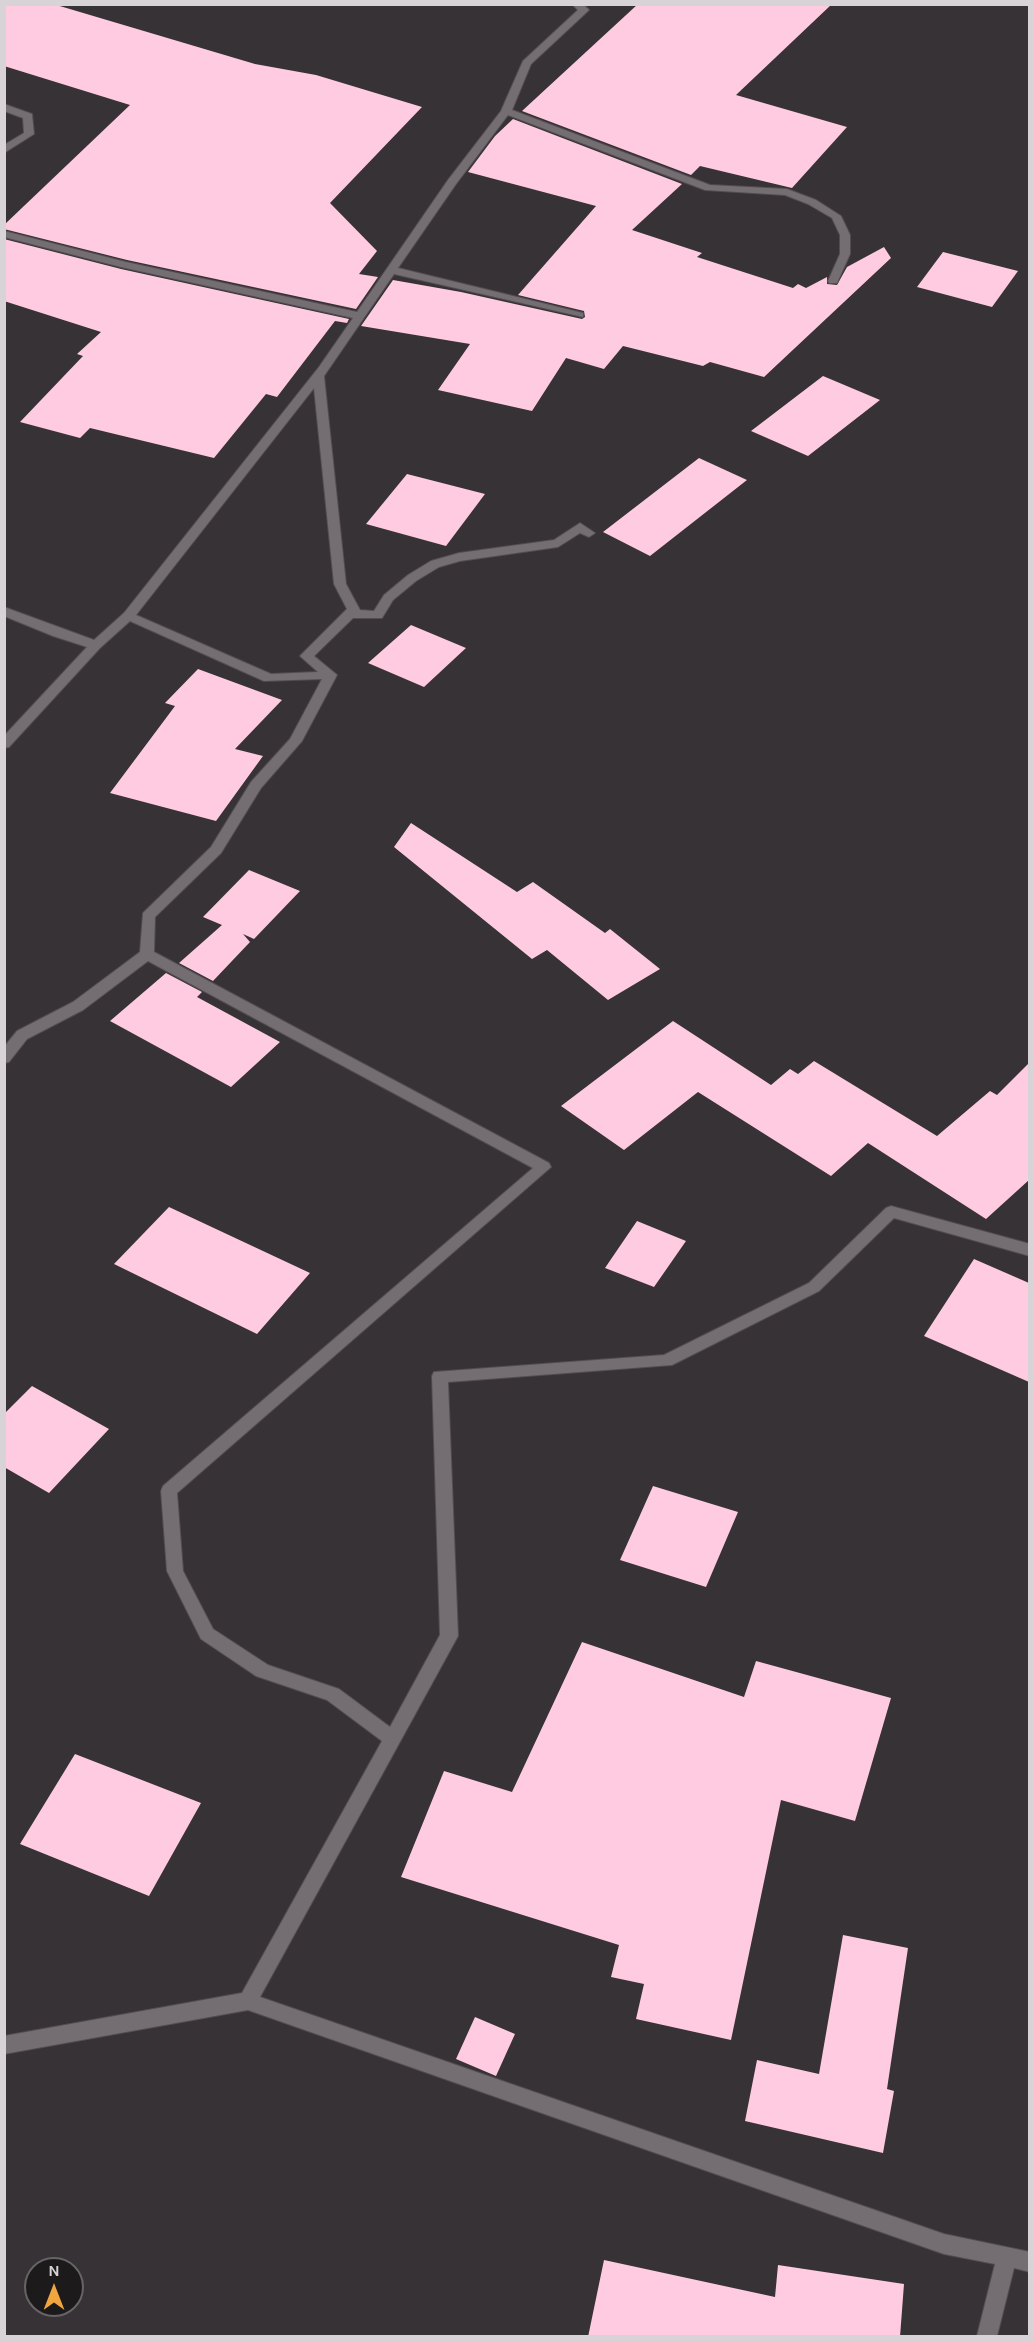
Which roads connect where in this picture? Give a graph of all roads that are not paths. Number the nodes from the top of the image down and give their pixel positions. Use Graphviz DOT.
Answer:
graph roads {
  1 [pos="577,4"];
  2 [pos="4,107"];
  3 [pos="506,111"];
  4 [pos="4,150"];
  5 [pos="4,234"];
  6 [pos="393,270"];
  7 [pos="833,281"];
  8 [pos="579,315"];
  9 [pos="358,316"];
  10 [pos="318,375"];
  11 [pos="589,533"];
  12 [pos="4,611"];
  13 [pos="350,614"];
  14 [pos="128,616"];
  15 [pos="96,645"];
  16 [pos="332,675"];
  17 [pos="4,744"];
  18 [pos="147,954"];
  19 [pos="4,1059"];
  20 [pos="1029,1250"];
  21 [pos="392,1739"];
  22 [pos="248,2001"];
  23 [pos="4,2044"];
  24 [pos="1006,2259"];
  25 [pos="1029,2262"];
  26 [pos="987,2337"];
  1 -- 3 [label="street"];
  2 -- 4 [label="street"];
  3 -- 6 [label="street"];
  3 -- 7 [label="street"];
  5 -- 9 [label="street"];
  6 -- 8 [label="street"];
  6 -- 9 [label="street"];
  9 -- 10 [label="street"];
  10 -- 13 [label="street"];
  10 -- 14 [label="street"];
  11 -- 13 [label="street"];
  12 -- 15 [label="street"];
  13 -- 16 [label="street"];
  14 -- 15 [label="street"];
  14 -- 16 [label="street"];
  15 -- 17 [label="street"];
  16 -- 18 [label="street"];
  18 -- 19 [label="street"];
  18 -- 21 [label="street"];
  20 -- 21 [label="street"];
  21 -- 22 [label="street"];
  22 -- 23 [label="street"];
  22 -- 24 [label="street"];
  24 -- 25 [label="street"];
  24 -- 26 [label="street"];
}
